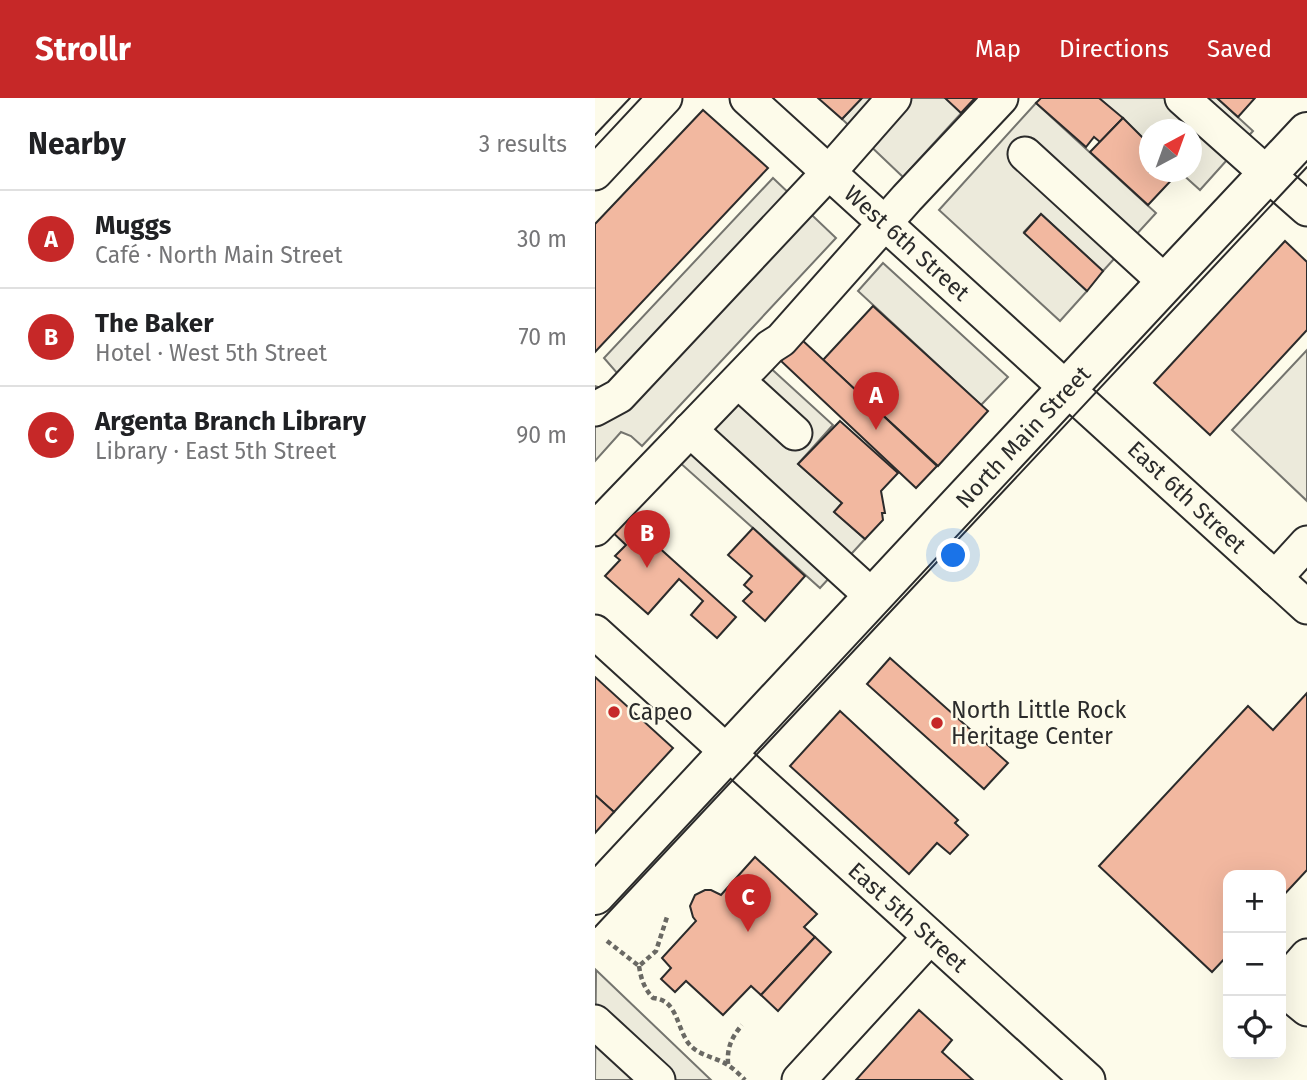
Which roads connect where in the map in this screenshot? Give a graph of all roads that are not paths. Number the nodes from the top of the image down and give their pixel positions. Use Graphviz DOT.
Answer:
graph roads {
  1 [pos="665,98"];
  2 [pos="747,98"];
  3 [pos="894,98"];
  4 [pos="1001,98"];
  5 [pos="1182,98"];
  6 [pos="1307,132"];
  7 [pos="1025,154"];
  8 [pos="829,172"];
  9 [pos="595,173"];
  10 [pos="1268,174"];
  11 [pos="1307,209"];
  12 [pos="886,223"];
  13 [pos="1165,282"];
  14 [pos="738,381"];
  15 [pos="1067,387"];
  16 [pos="595,409"];
  17 [pos="690,430"];
  18 [pos="795,433"];
  19 [pos="595,529"];
  20 [pos="1307,543"];
  21 [pos="1275,578"];
  22 [pos="874,598"];
  23 [pos="1307,607"];
  24 [pos="595,632"];
  25 [pos="728,754"];
  26 [pos="595,895"];
  27 [pos="930,937"];
  28 [pos="1307,956"];
  29 [pos="1307,1009"];
  30 [pos="595,1022"];
  31 [pos="658,1080"];
  32 [pos="799,1080"];
  33 [pos="1088,1080"];
  1 -- 9 [label="street"];
  2 -- 8 [label="street, West 6th Street"];
  3 -- 8 [label="street"];
  4 -- 12 [label="street"];
  5 -- 10 [label="street"];
  6 -- 10 [label="main road, North Main Street"];
  7 -- 13 [label="street"];
  8 -- 12 [label="street, West 6th Street"];
  8 -- 16 [label="street"];
  10 -- 11 [label="street"];
  10 -- 13 [label="main road, North Main Street"];
  12 -- 14 [label="street"];
  12 -- 15 [label="street, West 6th Street"];
  13 -- 15 [label="main road, North Main Street"];
  14 -- 17 [label="street"];
  14 -- 18 [label="street"];
  15 -- 21 [label="street, East 6th Street"];
  15 -- 22 [label="main road, North Main Street"];
  17 -- 19 [label="street"];
  17 -- 22 [label="street"];
  20 -- 21 [label="street"];
  21 -- 23 [label="street, East 6th Street"];
  22 -- 25 [label="main road, North Main Street"];
  24 -- 25 [label="street, East 5th Street"];
  25 -- 26 [label="main road, North Main Street"];
  25 -- 27 [label="street, East 5th Street"];
  27 -- 32 [label="street"];
  27 -- 33 [label="street, East 5th Street"];
  28 -- 29 [label="street"];
  30 -- 31 [label="street"];
}
